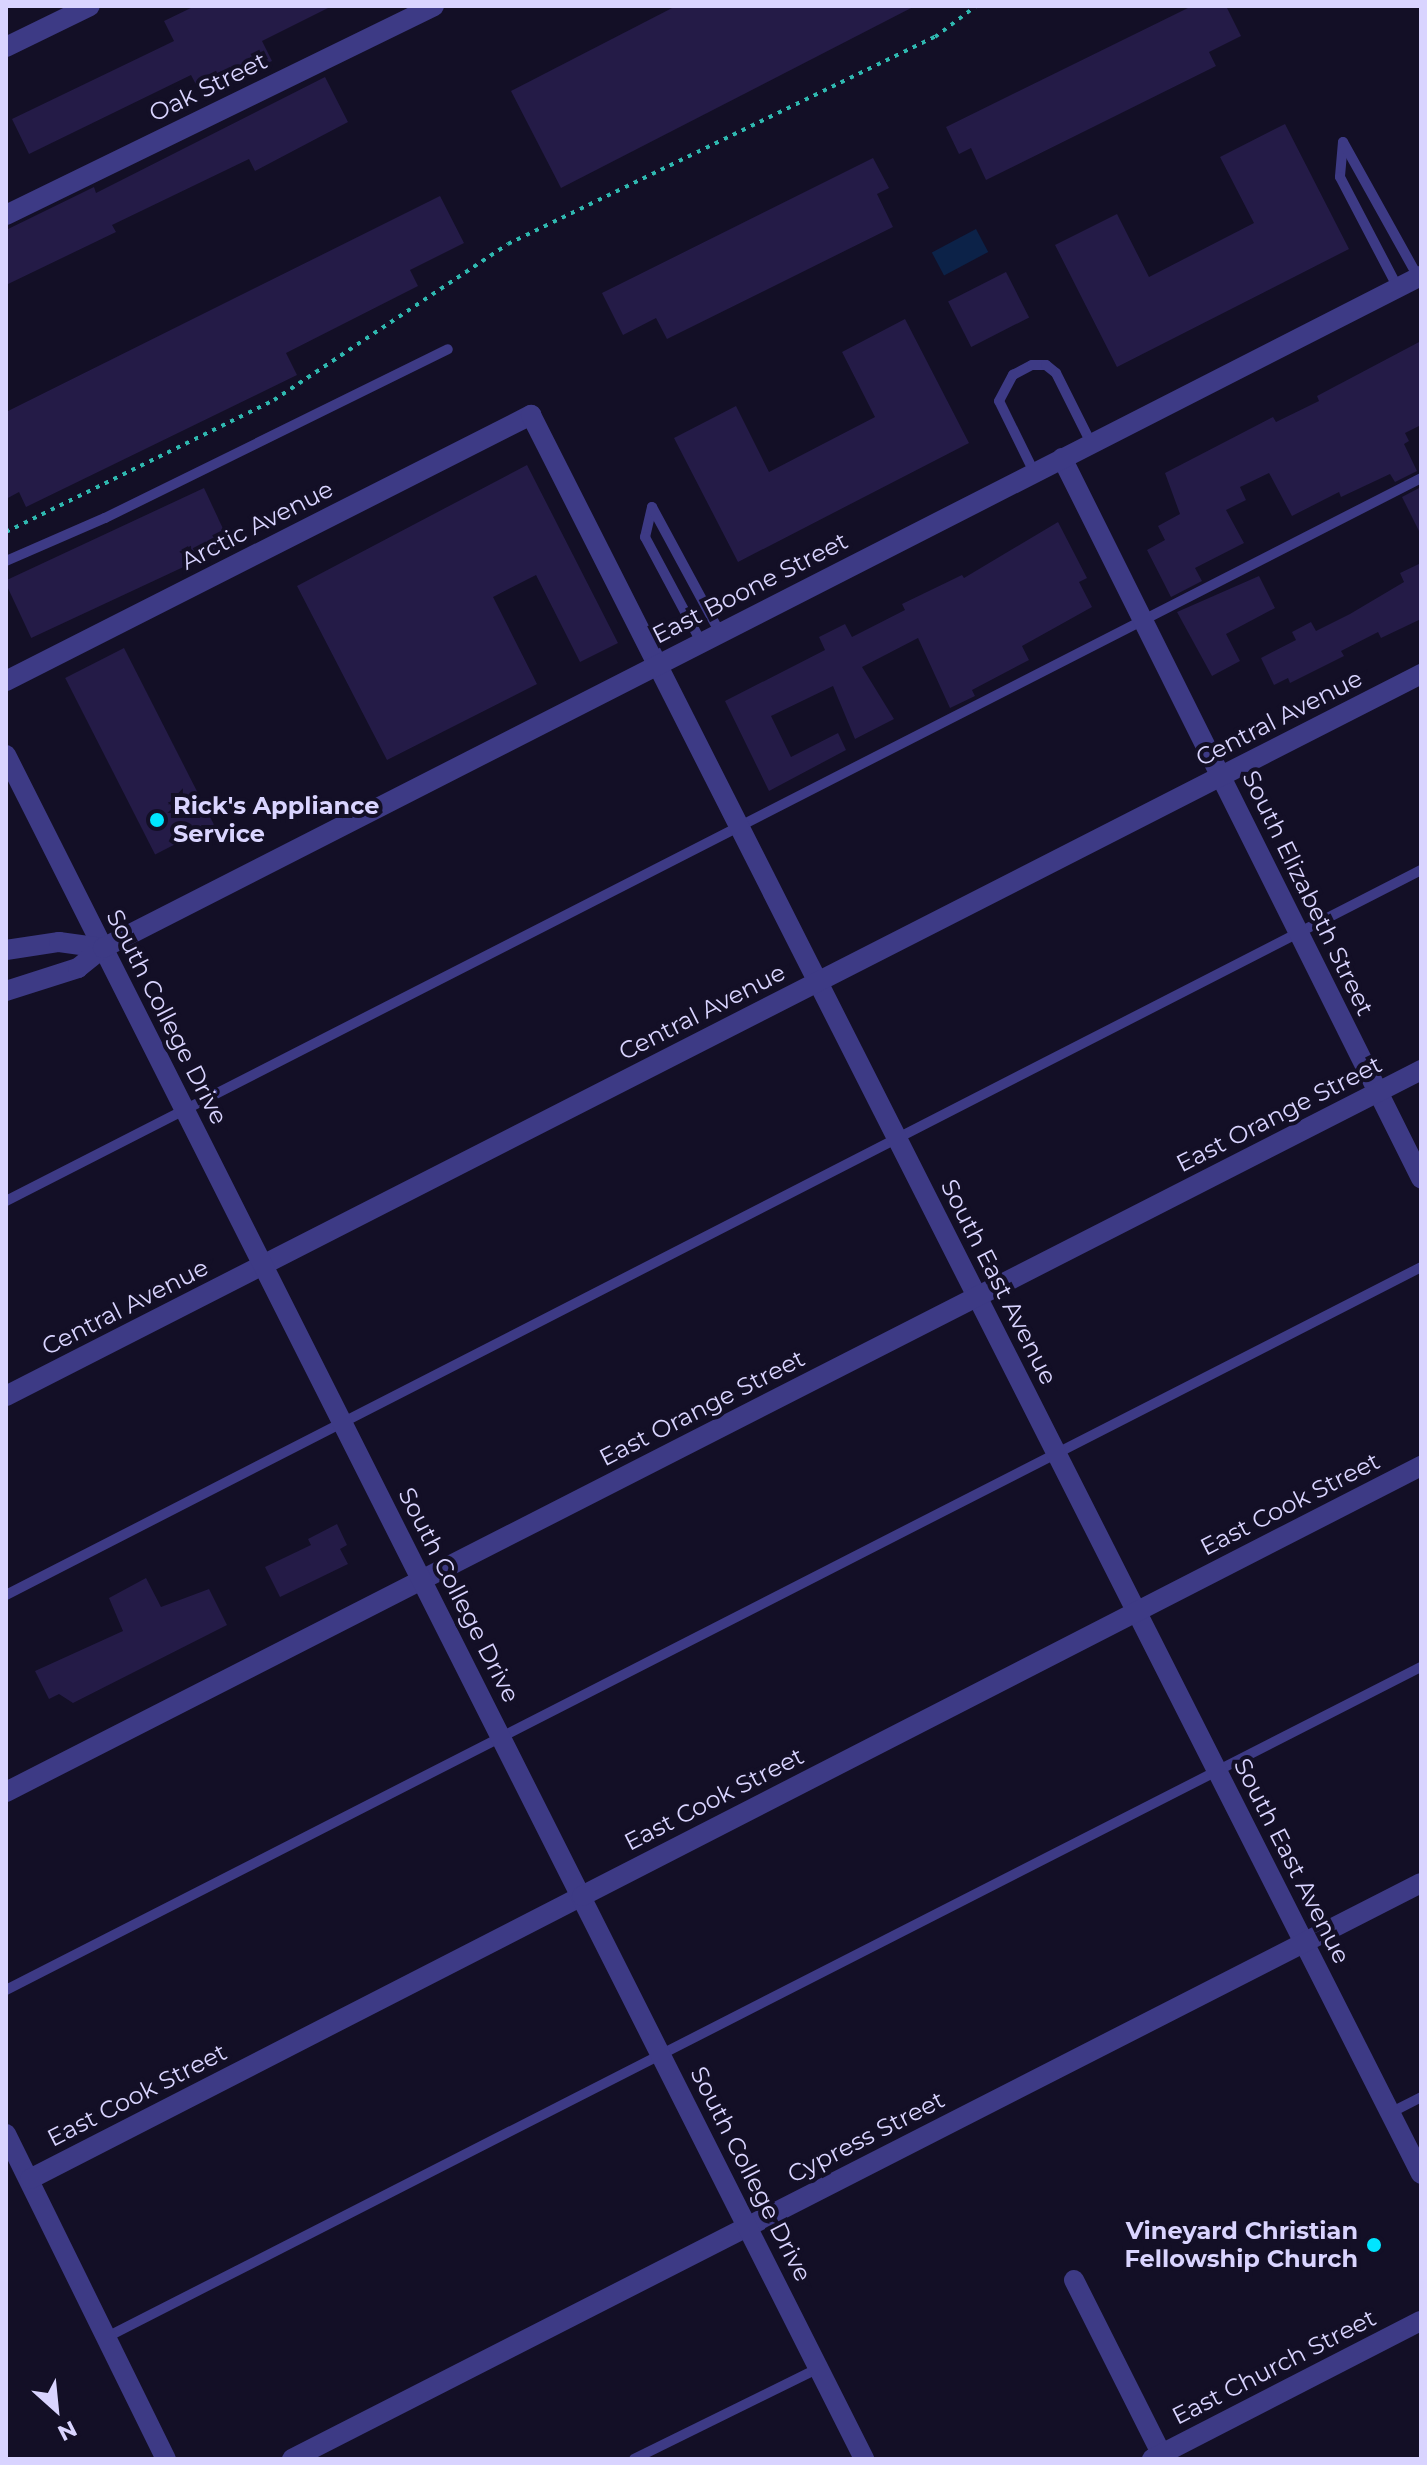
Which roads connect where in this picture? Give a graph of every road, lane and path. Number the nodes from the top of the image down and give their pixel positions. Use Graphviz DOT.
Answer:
graph roads {
  1 [pos="90,6"];
  2 [pos="434,6"];
  3 [pos="976,6"];
  4 [pos="6,47"];
  5 [pos="1375,197"];
  6 [pos="1355,207"];
  7 [pos="6,215"];
  8 [pos="1420,277"];
  9 [pos="1398,288"];
  10 [pos="448,349"];
  11 [pos="531,415"];
  12 [pos="1091,443"];
  13 [pos="1062,458"];
  14 [pos="1034,472"];
  15 [pos="1421,478"];
  16 [pos="6,532"];
  17 [pos="678,553"];
  18 [pos="6,561"];
  19 [pos="659,563"];
  20 [pos="1143,620"];
  21 [pos="710,638"];
  22 [pos="657,664"];
  23 [pos="1421,674"];
  24 [pos="6,681"];
  25 [pos="7,760"];
  26 [pos="1221,777"];
  27 [pos="739,826"];
  28 [pos="1421,870"];
  29 [pos="1299,933"];
  30 [pos="103,948"];
  31 [pos="6,950"];
  32 [pos="818,982"];
  33 [pos="6,991"];
  34 [pos="1421,1070"];
  35 [pos="1378,1092"];
  36 [pos="185,1110"];
  37 [pos="897,1138"];
  38 [pos="1421,1178"];
  39 [pos="6,1201"];
  40 [pos="264,1265"];
  41 [pos="1421,1267"];
  42 [pos="977,1297"];
  43 [pos="6,1396"];
  44 [pos="343,1422"];
  45 [pos="1056,1453"];
  46 [pos="1421,1466"];
  47 [pos="423,1579"];
  48 [pos="6,1595"];
  49 [pos="1137,1612"];
  50 [pos="1421,1667"];
  51 [pos="502,1737"];
  52 [pos="1217,1771"];
  53 [pos="6,1792"];
  54 [pos="1421,1883"];
  55 [pos="582,1896"];
  56 [pos="1304,1942"];
  57 [pos="6,1990"];
  58 [pos="662,2054"];
  59 [pos="1421,2097"];
  60 [pos="1390,2113"];
  61 [pos="6,2134"];
  62 [pos="1421,2174"];
  63 [pos="30,2179"];
  64 [pos="749,2226"];
  65 [pos="1074,2280"];
  66 [pos="1421,2321"];
  67 [pos="107,2337"];
  68 [pos="819,2368"];
  69 [pos="1159,2457"];
  70 [pos="166,2459"];
  71 [pos="292,2459"];
  72 [pos="634,2459"];
  73 [pos="864,2459"];
  1 -- 4 [label="street"];
  2 -- 7 [label="street, Oak Street"];
  3 -- 16 [label="path"];
  5 -- 6 [label="lane"];
  5 -- 6 [label="lane"];
  5 -- 8 [label="lane"];
  6 -- 9 [label="lane"];
  8 -- 9 [label="street, East Boone Street"];
  9 -- 12 [label="street, East Boone Street"];
  10 -- 18 [label="lane"];
  11 -- 22 [label="street, South East Avenue"];
  11 -- 24 [label="street, Arctic Avenue"];
  12 -- 13 [label="street, East Boone Street"];
  12 -- 14 [label="lane"];
  13 -- 14 [label="street, East Boone Street"];
  13 -- 20 [label="street, South Elizabeth Street"];
  14 -- 21 [label="street, East Boone Street"];
  15 -- 20 [label="lane"];
  17 -- 19 [label="lane"];
  17 -- 19 [label="lane"];
  17 -- 21 [label="lane"];
  19 -- 21 [label="lane"];
  20 -- 26 [label="street, South Elizabeth Street"];
  20 -- 27 [label="lane"];
  21 -- 22 [label="street, East Boone Street"];
  22 -- 27 [label="street, South East Avenue"];
  22 -- 30 [label="street, East Boone Street"];
  23 -- 26 [label="street, Central Avenue"];
  25 -- 30 [label="street, South College Drive"];
  26 -- 29 [label="street, South Elizabeth Street"];
  26 -- 32 [label="street, Central Avenue"];
  27 -- 32 [label="street, South East Avenue"];
  27 -- 36 [label="lane"];
  28 -- 29 [label="lane"];
  29 -- 35 [label="street, South Elizabeth Street"];
  29 -- 37 [label="lane"];
  30 -- 31 [label="street"];
  30 -- 33 [label="street, East Boone Street"];
  30 -- 36 [label="street, South College Drive"];
  32 -- 37 [label="street, South East Avenue"];
  32 -- 40 [label="street, Central Avenue"];
  34 -- 35 [label="street, East Orange Street"];
  35 -- 38 [label="street, South Elizabeth Street"];
  35 -- 42 [label="street, East Orange Street"];
  36 -- 39 [label="lane"];
  36 -- 40 [label="street, South College Drive"];
  37 -- 42 [label="street, South East Avenue"];
  37 -- 44 [label="lane"];
  40 -- 43 [label="street, Central Avenue"];
  40 -- 44 [label="street, South College Drive"];
  41 -- 45 [label="lane"];
  42 -- 45 [label="street, South East Avenue"];
  42 -- 47 [label="street, East Orange Street"];
  44 -- 47 [label="street, South College Drive"];
  44 -- 48 [label="lane"];
  45 -- 49 [label="street, South East Avenue"];
  45 -- 51 [label="lane"];
  46 -- 49 [label="street, East Cook Street"];
  47 -- 51 [label="street, South College Drive"];
  47 -- 53 [label="street, East Orange Street"];
  49 -- 52 [label="street, South East Avenue"];
  49 -- 55 [label="street, East Cook Street"];
  50 -- 52 [label="lane"];
  51 -- 55 [label="street, South College Drive"];
  51 -- 57 [label="lane"];
  52 -- 56 [label="street, South East Avenue"];
  52 -- 58 [label="lane"];
  54 -- 56 [label="street, Cypress Street"];
  55 -- 58 [label="street, South College Drive"];
  55 -- 63 [label="street, East Cook Street"];
  56 -- 60 [label="street, South East Avenue"];
  56 -- 64 [label="street, Cypress Street"];
  58 -- 64 [label="street, South College Drive"];
  58 -- 67 [label="lane"];
  59 -- 60 [label="lane"];
  60 -- 62 [label="street, South East Avenue"];
  61 -- 63 [label="street"];
  63 -- 67 [label="street"];
  64 -- 68 [label="street, South College Drive"];
  64 -- 71 [label="street, Cypress Street"];
  65 -- 69 [label="street"];
  66 -- 69 [label="street, East Church Street"];
  67 -- 70 [label="street"];
  68 -- 72 [label="lane"];
  68 -- 73 [label="street, South College Drive"];
}
